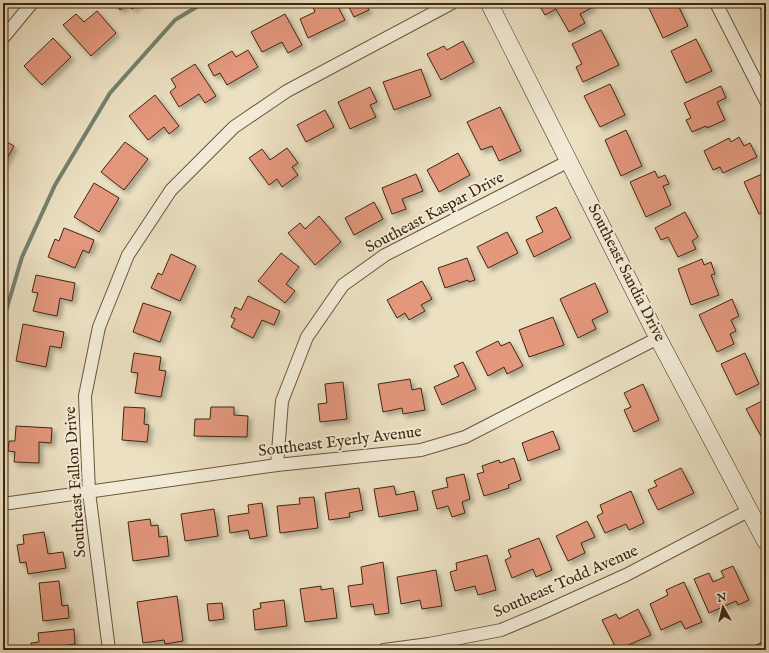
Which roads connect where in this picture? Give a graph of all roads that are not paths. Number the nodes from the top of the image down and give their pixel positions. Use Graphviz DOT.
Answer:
graph roads {
  1 [pos="32,3"];
  2 [pos="452,3"];
  3 [pos="489,3"];
  4 [pos="716,3"];
  5 [pos="3,38"];
  6 [pos="766,102"];
  7 [pos="569,161"];
  8 [pos="658,338"];
  9 [pos="277,465"];
  10 [pos="89,492"];
  11 [pos="3,504"];
  12 [pos="750,510"];
  13 [pos="766,542"];
  14 [pos="109,650"];
  15 [pos="384,650"];
  1 -- 5 [label="street"];
  2 -- 10 [label="street, Southeast Fallon Drive"];
  3 -- 7 [label="street, Southeast Sandia Drive"];
  4 -- 6 [label="street"];
  7 -- 8 [label="street, Southeast Sandia Drive"];
  7 -- 9 [label="street, Southeast Kaspar Drive"];
  8 -- 9 [label="street, Southeast Eyerly Avenue"];
  8 -- 12 [label="street, Southeast Sandia Drive"];
  9 -- 10 [label="street, Southeast Eyerly Avenue"];
  10 -- 11 [label="street, Southeast Eyerly Avenue"];
  10 -- 14 [label="street, Southeast Fallon Drive"];
  12 -- 13 [label="street, Southeast Sandia Drive"];
  12 -- 15 [label="street, Southeast Todd Avenue"];
}
